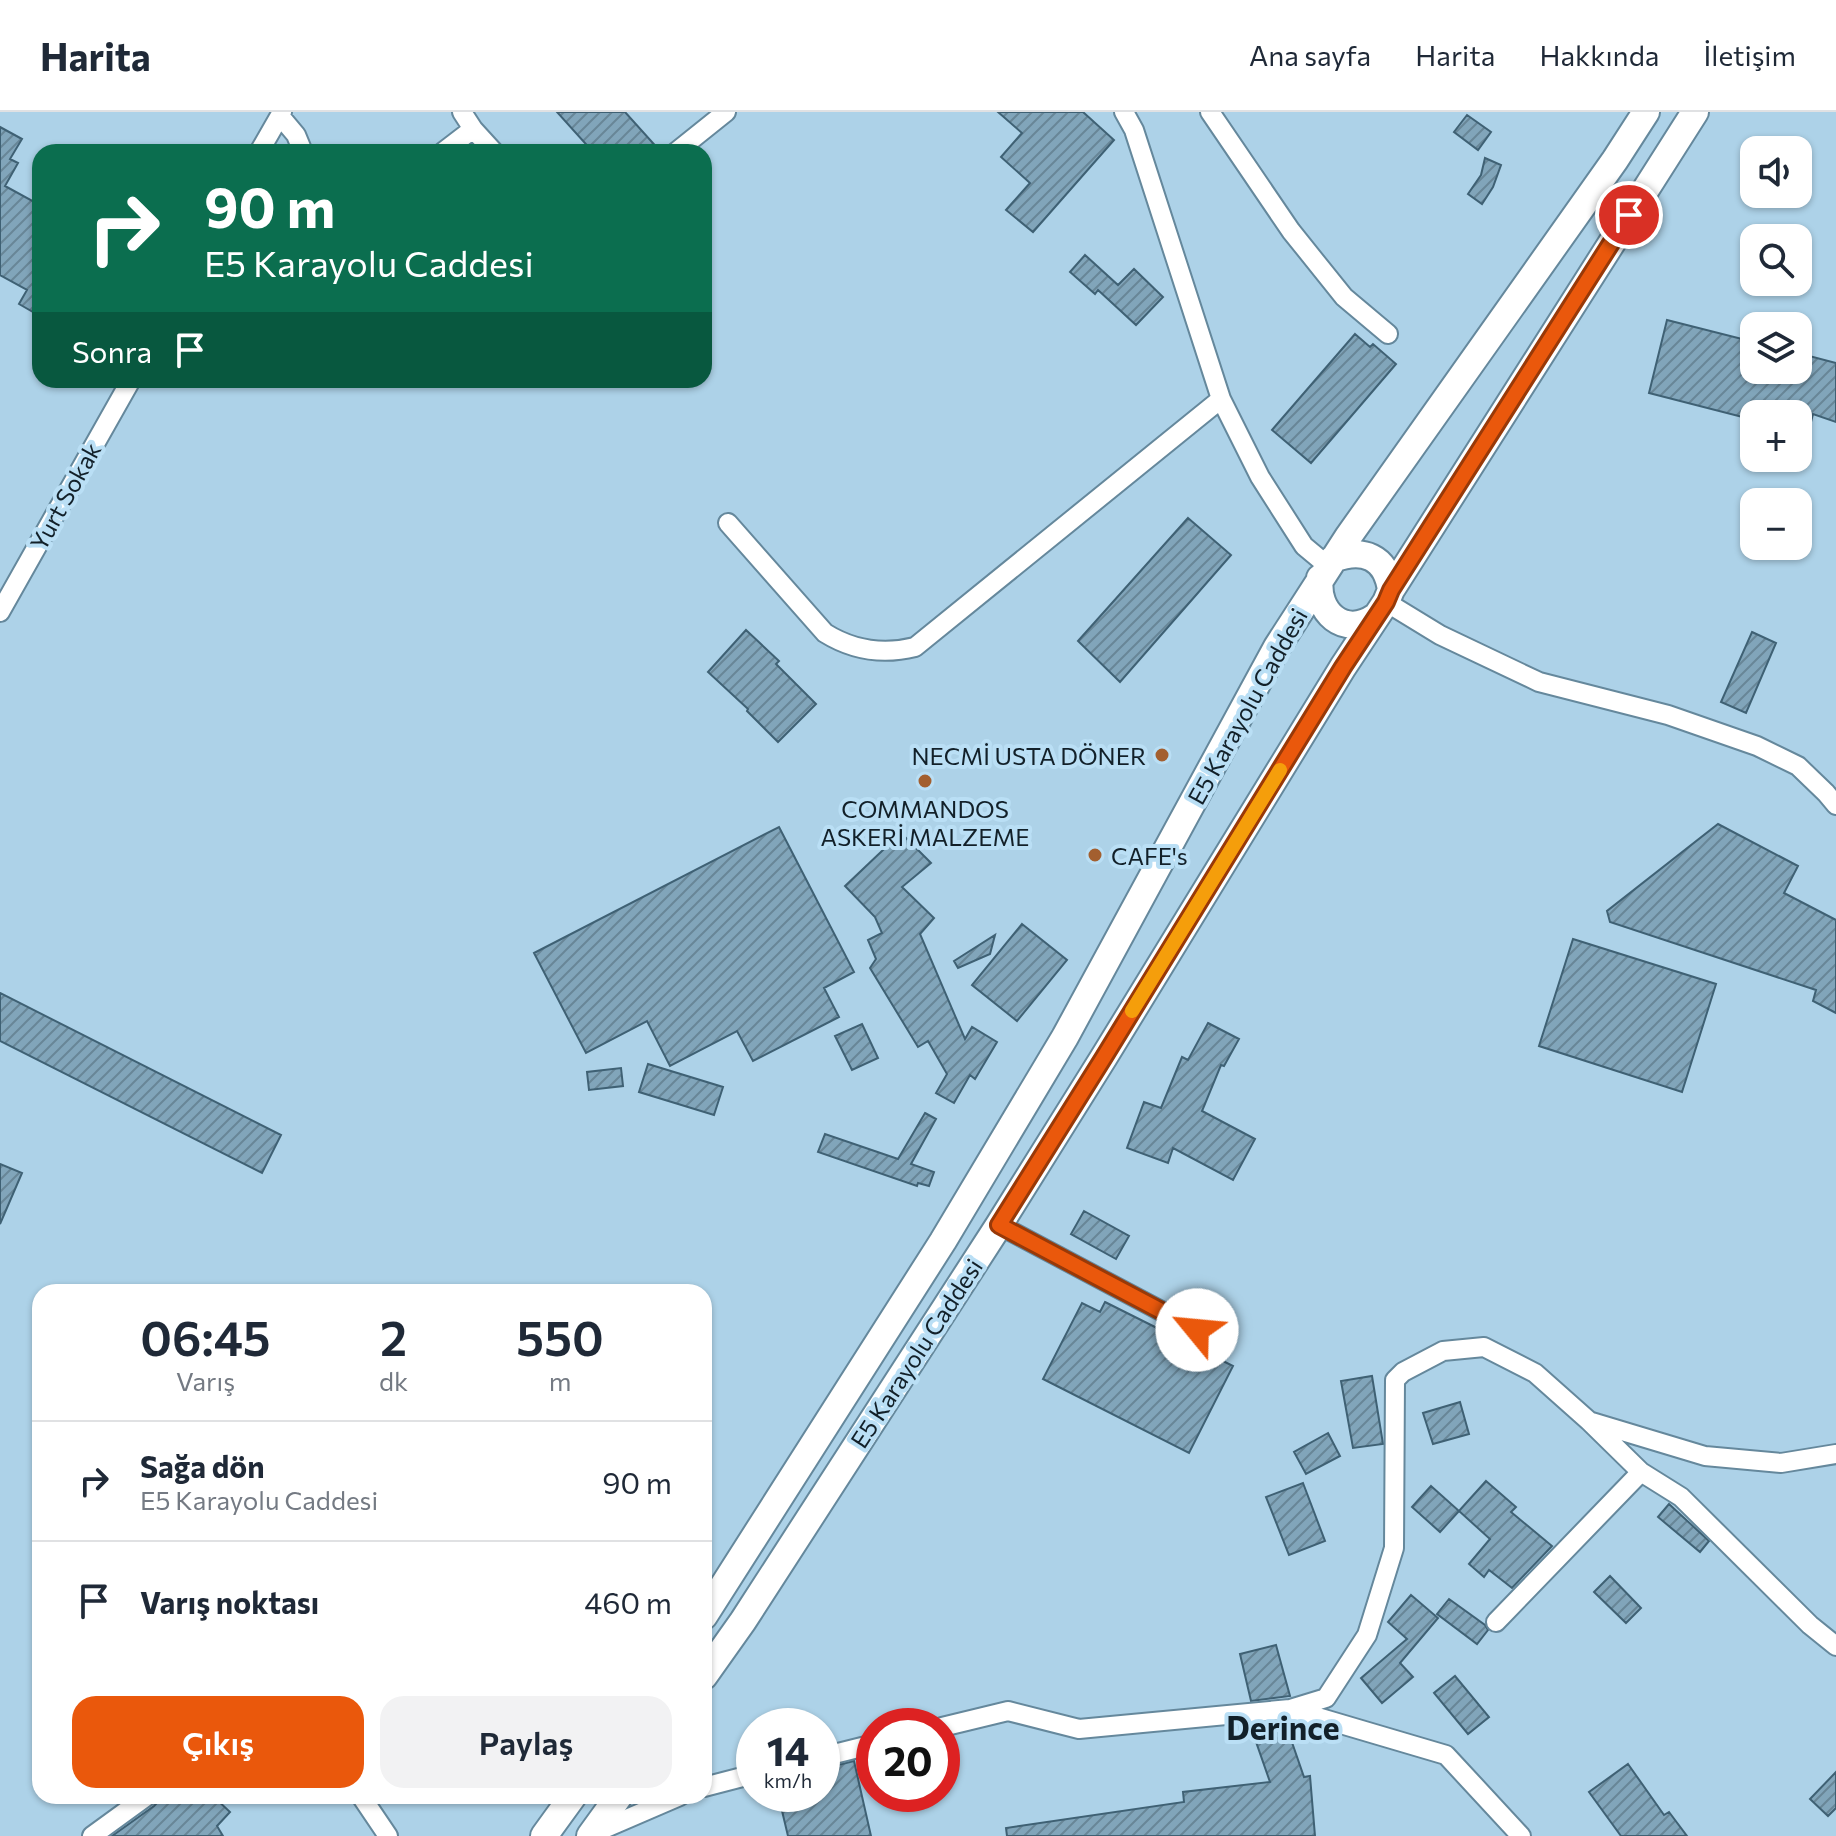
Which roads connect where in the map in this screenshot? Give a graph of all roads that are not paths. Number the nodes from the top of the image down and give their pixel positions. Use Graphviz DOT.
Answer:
graph roads {
  1 [pos="462,112"];
  2 [pos="726,112"];
  3 [pos="1124,112"];
  4 [pos="1210,112"];
  5 [pos="1646,112"];
  6 [pos="1695,112"];
  7 [pos="281,114"];
  8 [pos="473,129"];
  9 [pos="264,144"];
  10 [pos="300,144"];
  11 [pos="453,144"];
  12 [pos="487,144"];
  13 [pos="686,144"];
  14 [pos="1388,334"];
  15 [pos="126,388"];
  16 [pos="1221,399"];
  17 [pos="728,523"];
  18 [pos="1327,568"];
  19 [pos="1384,603"];
  20 [pos="0,612"];
  21 [pos="1836,805"];
  22 [pos="999,1225"];
  23 [pos="1197,1330"];
  24 [pos="1589,1421"];
  25 [pos="1836,1454"];
  26 [pos="1641,1472"];
  27 [pos="712,1603"];
  28 [pos="1496,1622"];
  29 [pos="1836,1646"];
  30 [pos="712,1664"];
  31 [pos="1290,1709"];
  32 [pos="960,1723"];
  33 [pos="736,1779"];
  34 [pos="712,1785"];
  35 [pos="136,1804"];
  36 [pos="366,1804"];
  37 [pos="567,1804"];
  38 [pos="613,1804"];
  39 [pos="662,1804"];
  40 [pos="591,1835"];
  41 [pos="92,1836"];
  42 [pos="388,1836"];
  43 [pos="530,1836"];
  44 [pos="544,1836"];
  45 [pos="1521,1836"];
  1 -- 8 [label="street"];
  2 -- 13 [label="street"];
  3 -- 16 [label="street"];
  4 -- 14 [label="street"];
  5 -- 18 [label="highway, E5 Karayolu Caddesi"];
  6 -- 19 [label="highway, E5 Karayolu Caddesi"];
  7 -- 9 [label="street"];
  7 -- 10 [label="street"];
  8 -- 11 [label="street"];
  8 -- 12 [label="street"];
  15 -- 20 [label="street, Yurt Sokak"];
  16 -- 17 [label="street"];
  16 -- 18 [label="street"];
  18 -- 19 [label="highway"];
  18 -- 19 [label="highway, E5 Karayolu Caddesi"];
  18 -- 27 [label="highway, E5 Karayolu Caddesi"];
  19 -- 21 [label="street"];
  19 -- 22 [label="highway, E5 Karayolu Caddesi"];
  22 -- 23 [label="street"];
  22 -- 30 [label="highway, E5 Karayolu Caddesi"];
  24 -- 25 [label="street"];
  24 -- 26 [label="street"];
  24 -- 31 [label="street"];
  26 -- 28 [label="street"];
  26 -- 29 [label="street"];
  31 -- 32 [label="street"];
  31 -- 45 [label="street"];
  33 -- 34 [label="street"];
  35 -- 41 [label="street"];
  36 -- 42 [label="street"];
  37 -- 44 [label="highway"];
  38 -- 40 [label="highway"];
  39 -- 40 [label="street"];
  43 -- 44 [label="street"];
}
